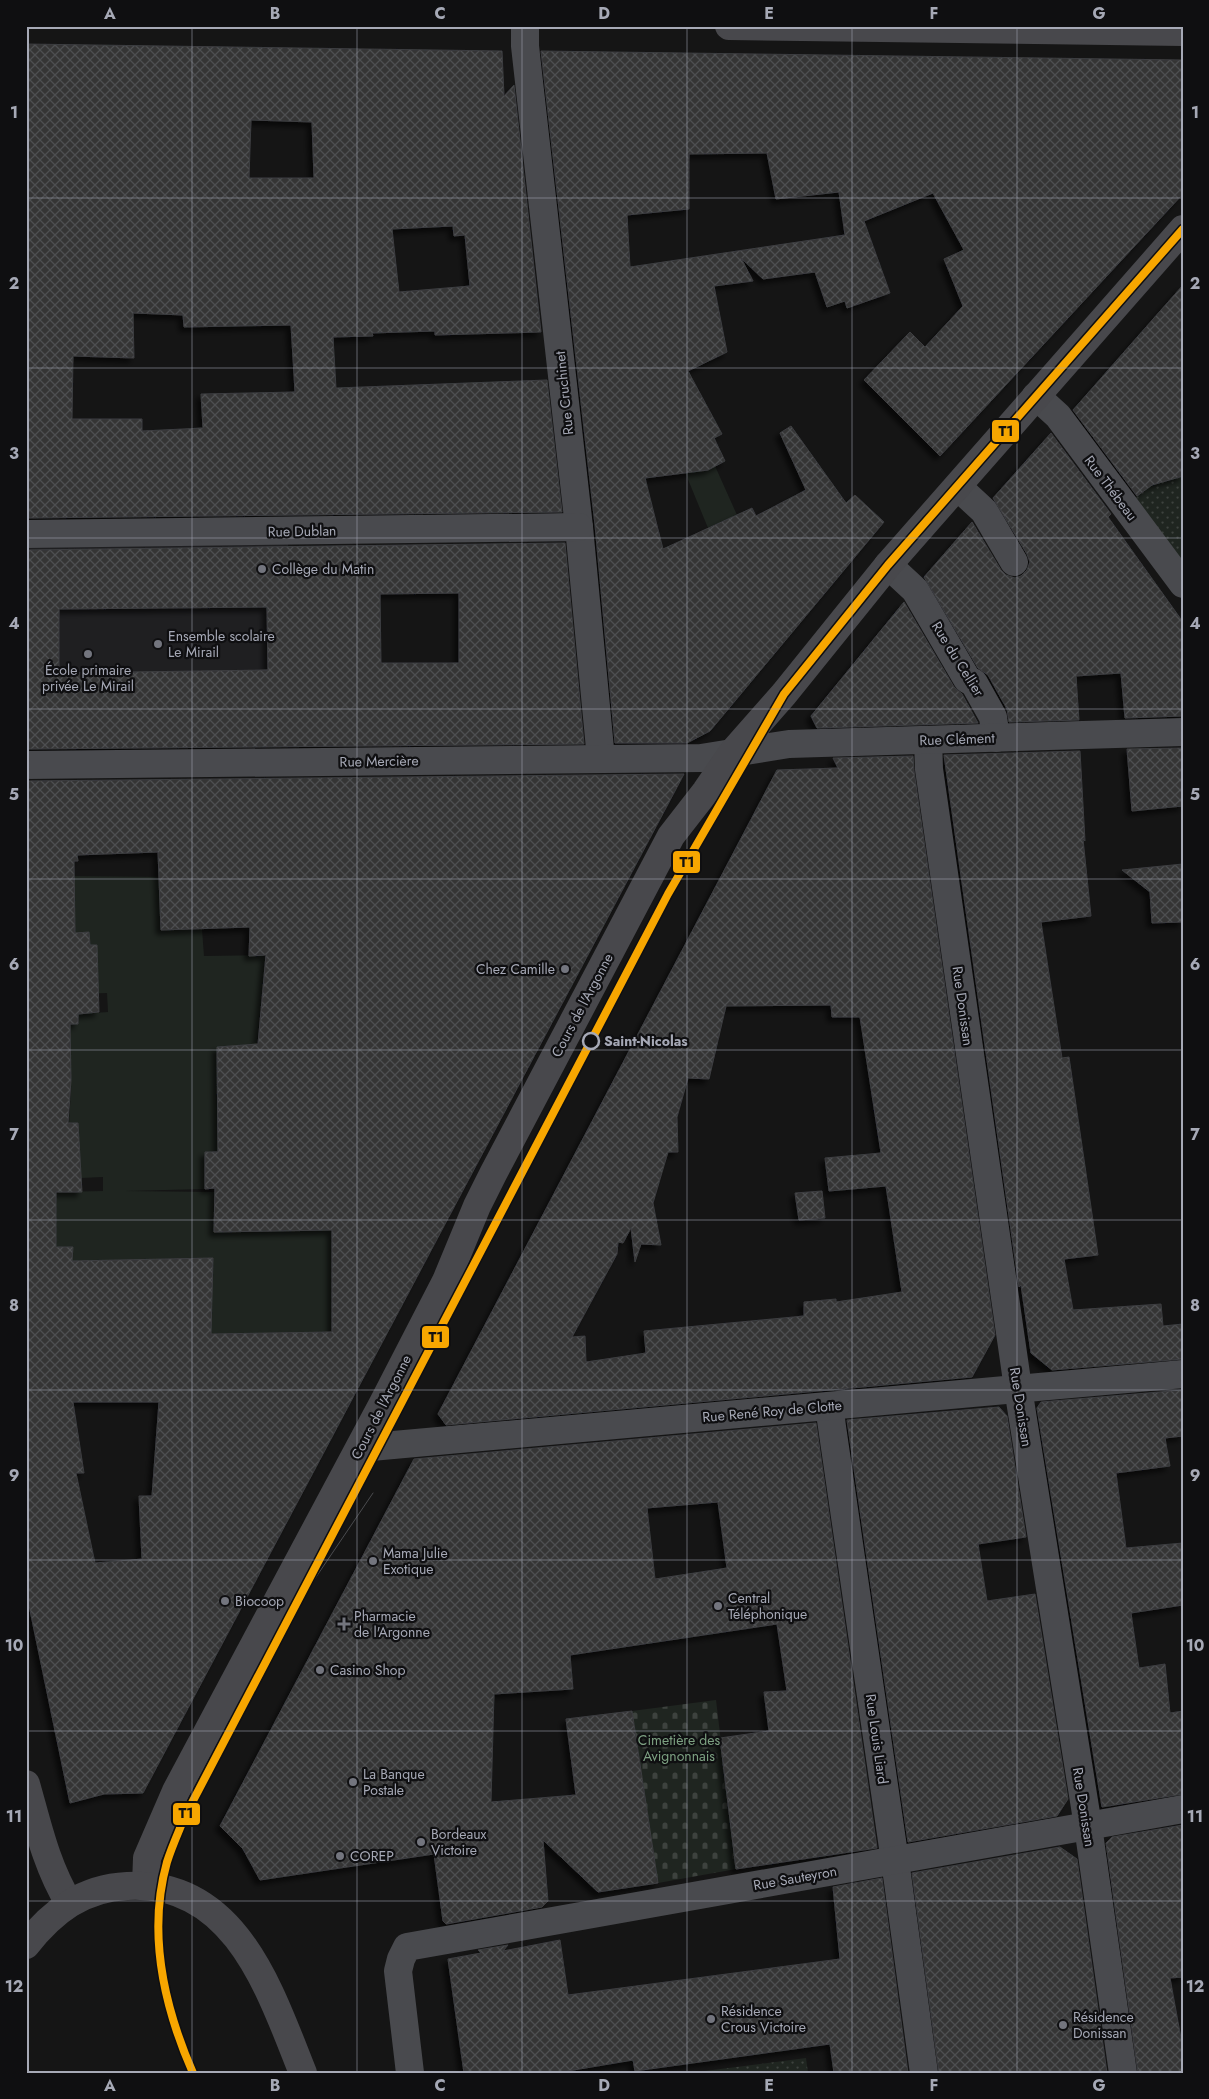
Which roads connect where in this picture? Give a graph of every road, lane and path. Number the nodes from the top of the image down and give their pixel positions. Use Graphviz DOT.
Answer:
graph roads {
  1 [pos="525,26"];
  2 [pos="729,26"];
  3 [pos="1183,32"];
  4 [pos="1183,229"];
  5 [pos="1036,396"];
  6 [pos="958,487"];
  7 [pos="579,527"];
  8 [pos="26,534"];
  9 [pos="1014,562"];
  10 [pos="888,565"];
  11 [pos="1183,584"];
  12 [pos="1183,732"];
  13 [pos="996,738"];
  14 [pos="928,740"];
  15 [pos="732,753"];
  16 [pos="601,759"];
  17 [pos="26,765"];
  18 [pos="1183,1374"];
  19 [pos="1018,1388"];
  20 [pos="829,1406"];
  21 [pos="360,1448"];
  22 [pos="26,1784"];
  23 [pos="1183,1809"];
  24 [pos="1088,1826"];
  25 [pos="895,1860"];
  26 [pos="146,1885"];
  27 [pos="69,1903"];
  28 [pos="26,1945"];
  29 [pos="304,2073"];
  30 [pos="410,2073"];
  31 [pos="924,2073"];
  32 [pos="1123,2073"];
  1 -- 7 [label="street, Rue Cruchinet"];
  2 -- 3 [label="street"];
  4 -- 5 [label="street, Cours de l'Argonne"];
  5 -- 6 [label="street, Cours de l'Argonne"];
  5 -- 11 [label="street, Rue Thébeau"];
  6 -- 9 [label="street"];
  6 -- 10 [label="street, Cours de l'Argonne"];
  7 -- 8 [label="street, Rue Dublan"];
  7 -- 16 [label="street, Rue Cruchinet"];
  10 -- 13 [label="street, Rue du Cellier"];
  10 -- 15 [label="street, Cours de l'Argonne"];
  12 -- 13 [label="street, Rue Clément"];
  13 -- 14 [label="street, Rue Clément"];
  14 -- 15 [label="street, Rue Clément"];
  14 -- 19 [label="street, Rue Donissan"];
  15 -- 16 [label="street, Rue Mercière"];
  15 -- 21 [label="street, Cours de l'Argonne"];
  16 -- 17 [label="street, Rue Mercière"];
  18 -- 19 [label="street, Rue René Roy de Clotte"];
  19 -- 20 [label="street, Rue René Roy de Clotte"];
  19 -- 24 [label="street, Rue Donissan"];
  20 -- 21 [label="street, Rue René Roy de Clotte"];
  20 -- 25 [label="street, Rue Louis Liard"];
  21 -- 26 [label="street, Cours de l'Argonne"];
  22 -- 27 [label="street"];
  23 -- 24 [label="street, Rue Sauteyron"];
  24 -- 25 [label="street, Rue Sauteyron"];
  24 -- 32 [label="street, Rue Donissan"];
  25 -- 30 [label="street, Rue Sauteyron"];
  25 -- 31 [label="street, Rue Louis Liard"];
  26 -- 27 [label="street"];
  26 -- 29 [label="street"];
  27 -- 28 [label="street"];
}
